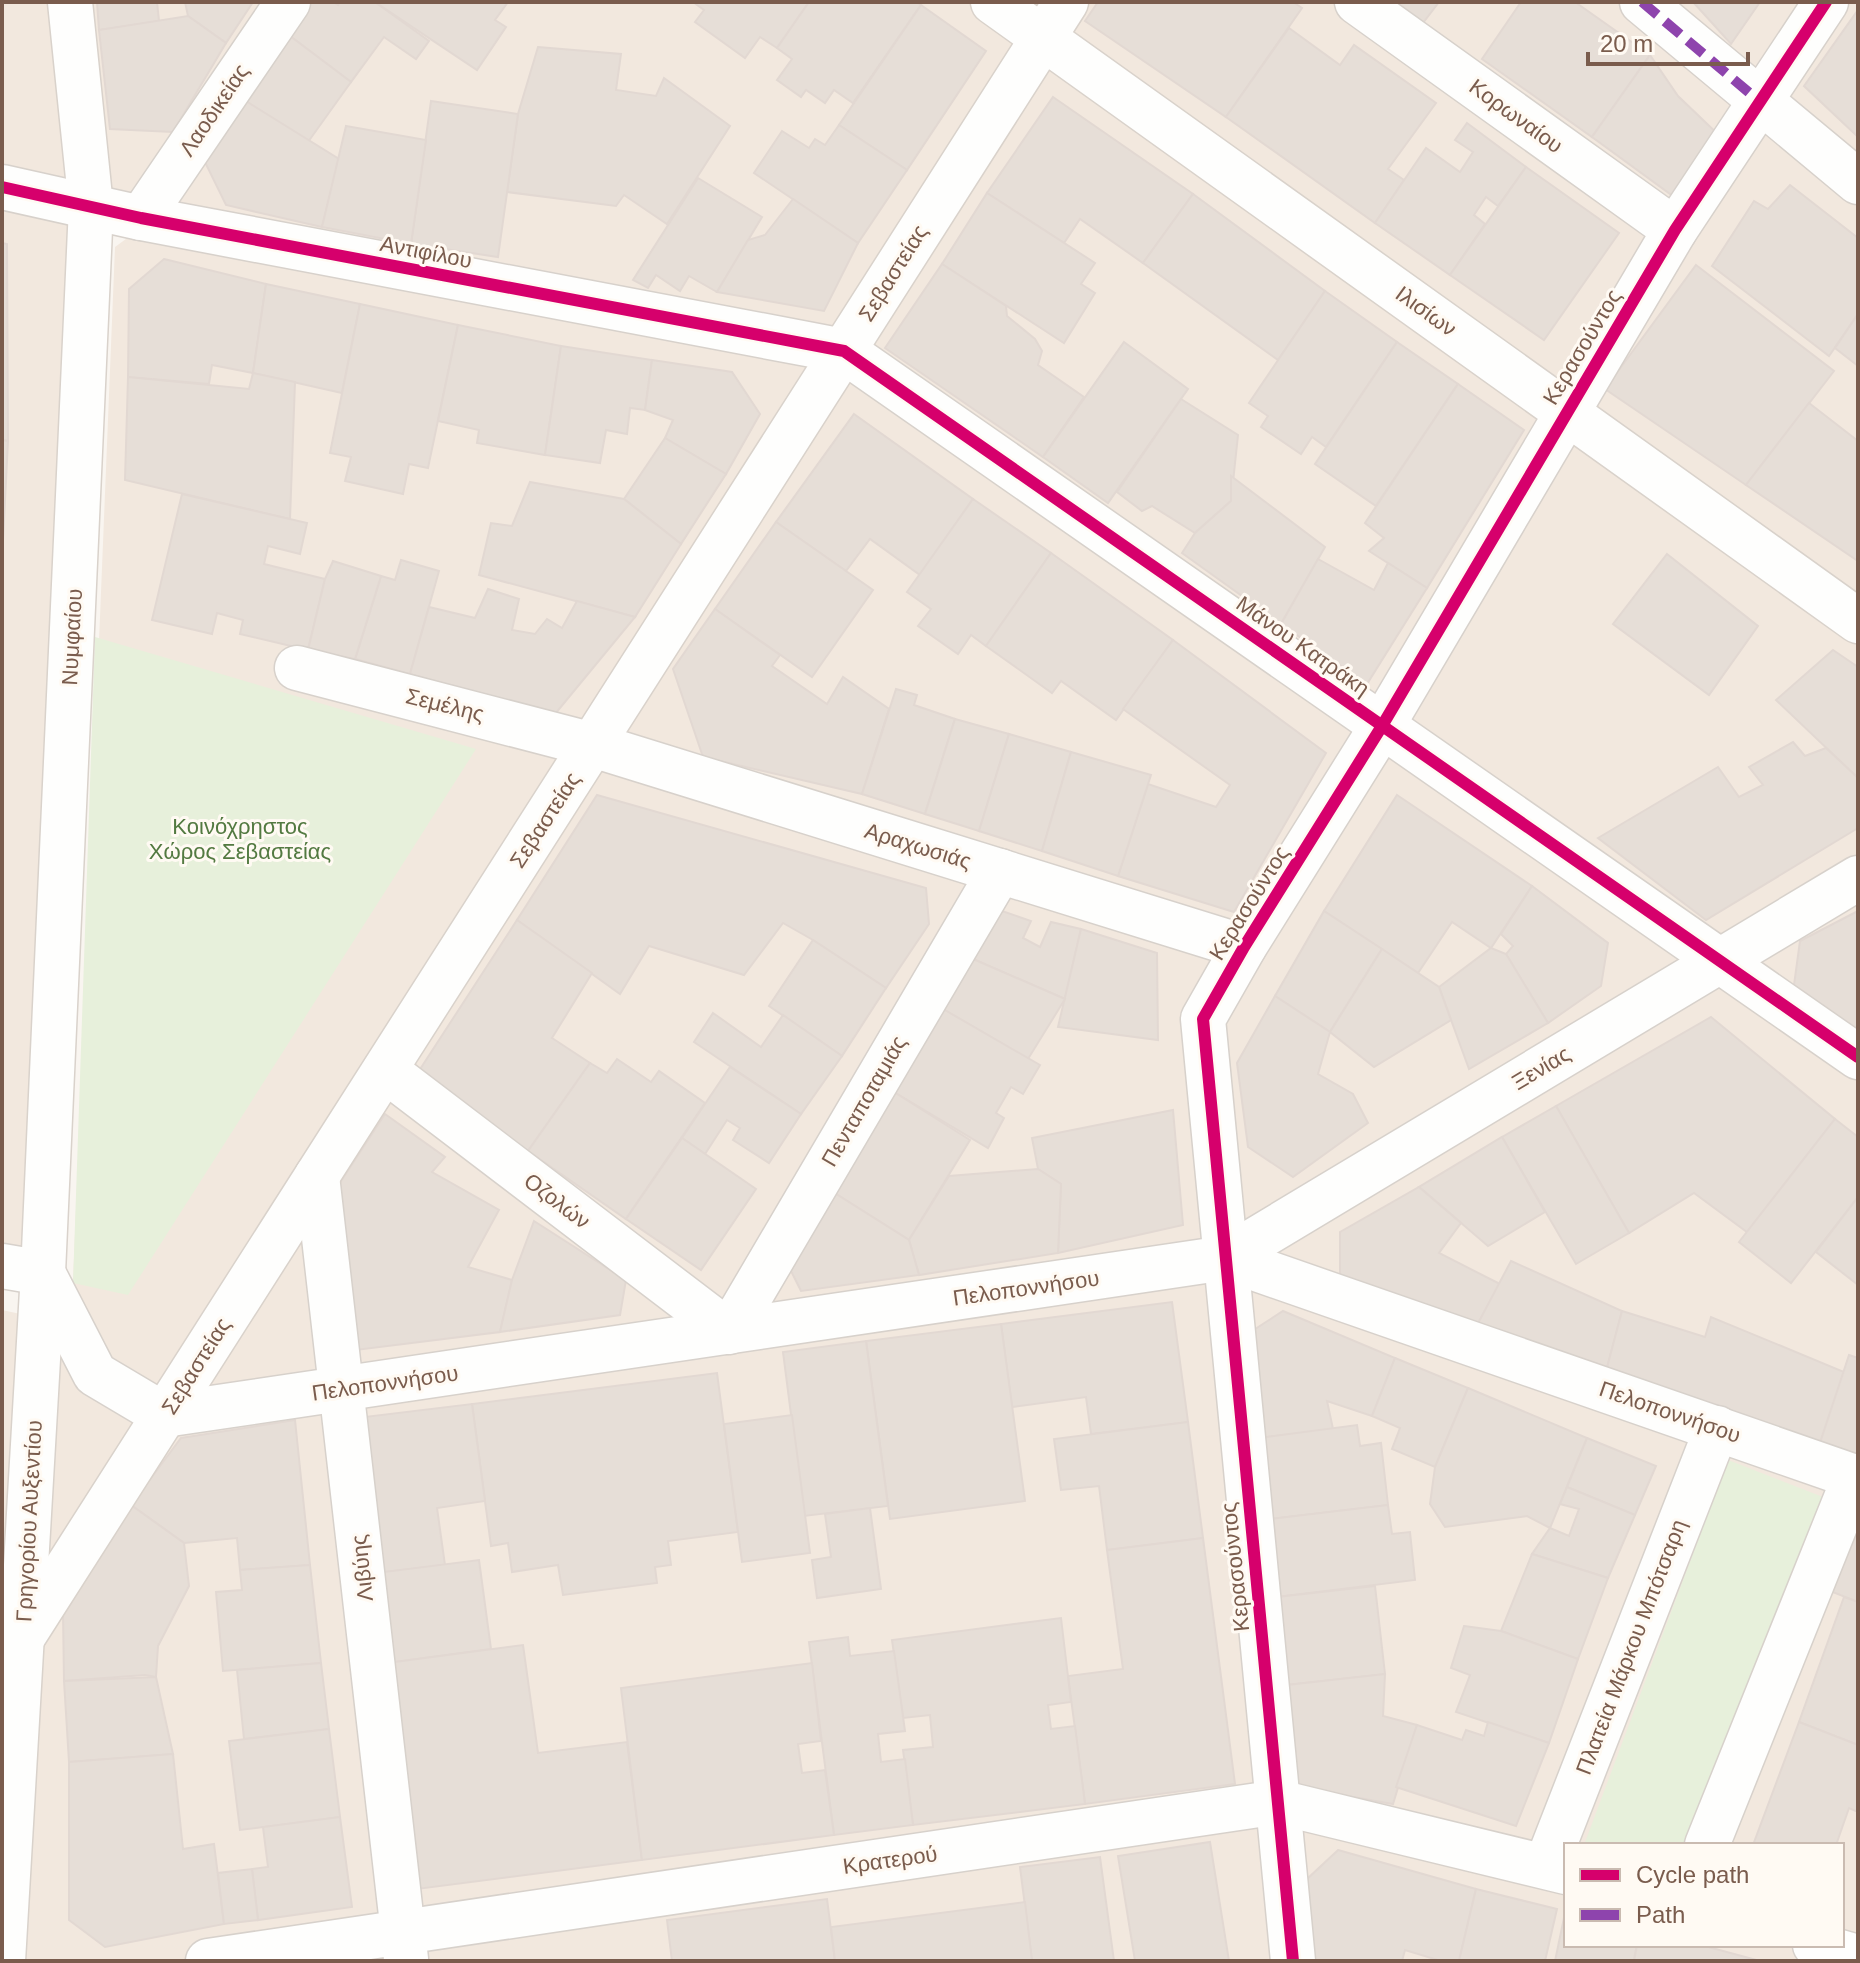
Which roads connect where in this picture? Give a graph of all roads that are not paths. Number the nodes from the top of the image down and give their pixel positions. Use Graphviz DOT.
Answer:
graph roads {
  1 [pos="70,2"];
  2 [pos="288,2"];
  3 [pos="993,2"];
  4 [pos="1357,2"];
  5 [pos="1642,2"];
  6 [pos="1826,2"];
  7 [pos="1055,20"];
  8 [pos="1759,101"];
  9 [pos="1858,182"];
  10 [pos="2,187"];
  11 [pos="91,207"];
  12 [pos="141,218"];
  13 [pos="1675,230"];
  14 [pos="844,351"];
  15 [pos="1566,412"];
  16 [pos="1858,621"];
  17 [pos="297,668"];
  18 [pos="1382,726"];
  19 [pos="593,745"];
  20 [pos="1000,871"];
  21 [pos="1858,878"];
  22 [pos="1244,947"];
  23 [pos="1719,960"];
  24 [pos="1858,1057"];
  25 [pos="385,1070"];
  26 [pos="317,1176"];
  27 [pos="1225,1258"];
  28 [pos="22,1270"];
  29 [pos="729,1332"];
  30 [pos="341,1389"];
  31 [pos="164,1415"];
  32 [pos="1717,1428"];
  33 [pos="1856,1477"];
  34 [pos="12,1636"];
  35 [pos="1278,1802"];
  36 [pos="1565,1843"];
  37 [pos="1708,1843"];
  38 [pos="1564,1847"];
  39 [pos="1556,1869"];
  40 [pos="405,1946"];
  41 [pos="1822,1947"];
  42 [pos="1858,1957"];
  43 [pos="3,1961"];
  44 [pos="208,1961"];
  45 [pos="1293,1961"];
  1 -- 11 [label="street, Νυμφαίου"];
  2 -- 12 [label="street, Λαοδικείας"];
  3 -- 7 [label="street, Ιλισίων"];
  4 -- 13 [label="street, Κορωναίου"];
  5 -- 8 [label="street"];
  6 -- 8 [label="street, Κερασούντος"];
  7 -- 14 [label="street, Σεβαστείας"];
  7 -- 15 [label="street, Ιλισίων"];
  8 -- 9 [label="street"];
  8 -- 13 [label="street, Κερασούντος"];
  10 -- 11 [label="street, Αντιφίλου"];
  11 -- 12 [label="street, Αντιφίλου"];
  11 -- 28 [label="street, Νυμφαίου"];
  12 -- 14 [label="street, Αντιφίλου"];
  13 -- 15 [label="street, Κερασούντος"];
  14 -- 18 [label="street, Μάνου Κατράκη"];
  14 -- 19 [label="street, Σεβαστείας"];
  15 -- 16 [label="street, Ιλισίων"];
  15 -- 18 [label="street, Κερασούντος"];
  17 -- 19 [label="street, Σεμέλης"];
  18 -- 22 [label="street, Κερασούντος"];
  18 -- 23 [label="street, Μάνου Κατράκη"];
  19 -- 20 [label="street, Αραχωσιάς"];
  19 -- 25 [label="street, Σεβαστείας"];
  20 -- 22 [label="street, Αραχωσιάς"];
  20 -- 29 [label="street, Πενταποταμιάς"];
  21 -- 23 [label="street, Ξενίας"];
  22 -- 27 [label="street, Κερασούντος"];
  23 -- 24 [label="street, Μάνου Κατράκη"];
  23 -- 27 [label="street, Ξενίας"];
  25 -- 26 [label="street, Σεβαστείας"];
  25 -- 29 [label="street, Οζολών"];
  26 -- 30 [label="street, Λιβύης"];
  26 -- 31 [label="street, Σεβαστείας"];
  27 -- 29 [label="street, Πελοποννήσου"];
  27 -- 32 [label="street, Πελοποννήσου"];
  27 -- 35 [label="street, Κερασούντος"];
  28 -- 31 [label="street"];
  28 -- 34 [label="street, Γρηγορίου Αυξεντίου"];
  29 -- 30 [label="street, Πελοποννήσου"];
  30 -- 31 [label="street, Πελοποννήσου"];
  30 -- 40 [label="street, Λιβύης"];
  31 -- 34 [label="street, Σεβαστείας"];
  32 -- 33 [label="street, Πελοποννήσου"];
  32 -- 36 [label="street, Πλατεία Μάρκου Μπότσαρη"];
  33 -- 37 [label="street"];
  34 -- 43 [label="street, Γρηγορίου Αυξεντίου"];
  35 -- 39 [label="street, Κρατερού"];
  35 -- 40 [label="street, Κρατερού"];
  35 -- 45 [label="street, Κερασούντος"];
  38 -- 39 [label="street, Πλατεία Μάρκου Μπότσαρη"];
  40 -- 44 [label="street, Κρατερού"];
  41 -- 42 [label="street"];
}
